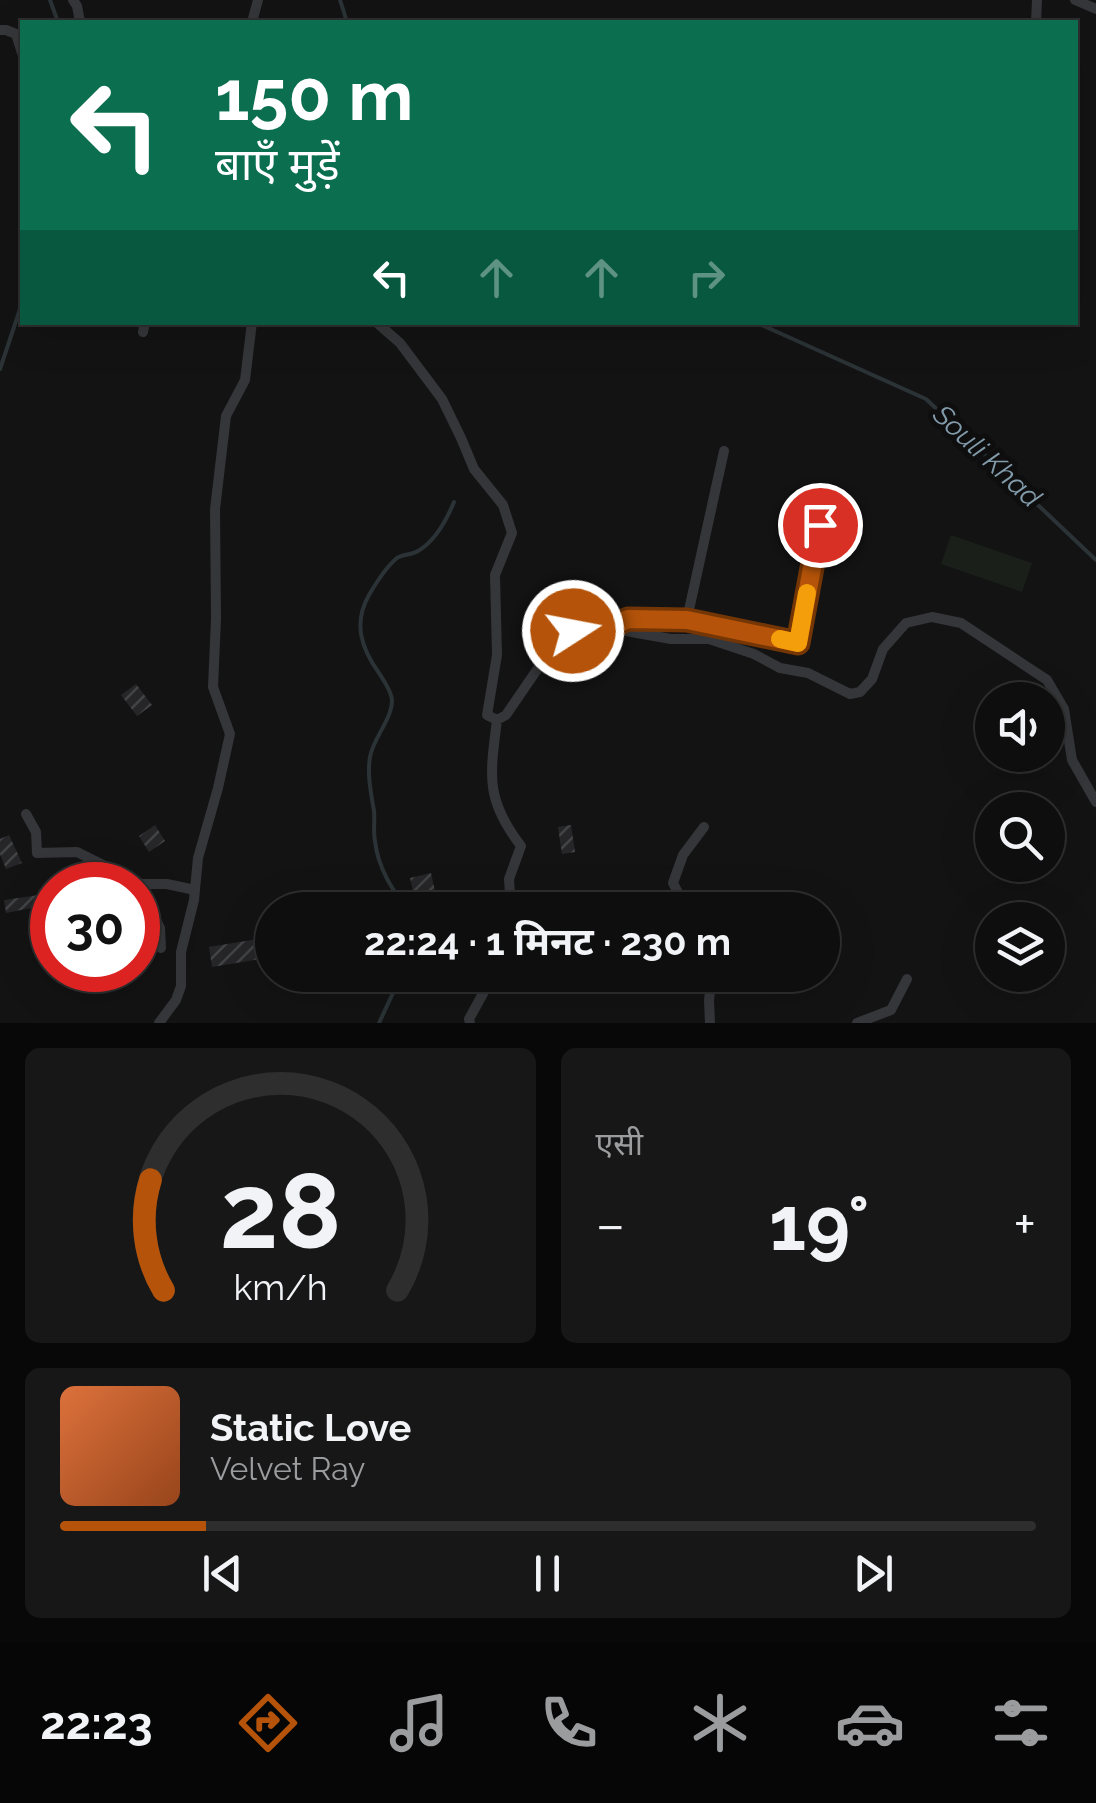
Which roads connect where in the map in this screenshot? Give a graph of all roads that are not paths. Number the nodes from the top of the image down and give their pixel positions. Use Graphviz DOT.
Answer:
graph roads {
  1 [pos="1075,0"];
  2 [pos="1096,9"];
  3 [pos="0,30"];
  4 [pos="20,47"];
  5 [pos="252,325"];
  6 [pos="379,325"];
  7 [pos="724,452"];
  8 [pos="820,525"];
  9 [pos="687,620"];
  10 [pos="609,628"];
  11 [pos="496,720"];
  12 [pos="1096,802"];
  13 [pos="26,814"];
  14 [pos="704,827"];
  15 [pos="97,862"];
  16 [pos="160,884"];
  17 [pos="195,890"];
  18 [pos="510,892"];
  19 [pos="678,892"];
  20 [pos="160,928"];
  21 [pos="161,948"];
  22 [pos="907,980"];
  23 [pos="484,992"];
  24 [pos="710,992"];
  25 [pos="160,1023"];
  26 [pos="470,1023"];
  27 [pos="710,1023"];
  28 [pos="858,1023"];
  1 -- 2 [label="street"];
  3 -- 4 [label="street"];
  5 -- 17 [label="street"];
  6 -- 11 [label="street"];
  7 -- 9 [label="street"];
  8 -- 9 [label="street"];
  9 -- 10 [label="street"];
  10 -- 11 [label="street"];
  10 -- 12 [label="street"];
  11 -- 18 [label="street"];
  13 -- 15 [label="street"];
  14 -- 19 [label="street"];
  16 -- 17 [label="street"];
  17 -- 25 [label="street"];
  20 -- 21 [label="street"];
  22 -- 28 [label="street"];
  23 -- 26 [label="street"];
  24 -- 27 [label="street"];
}
